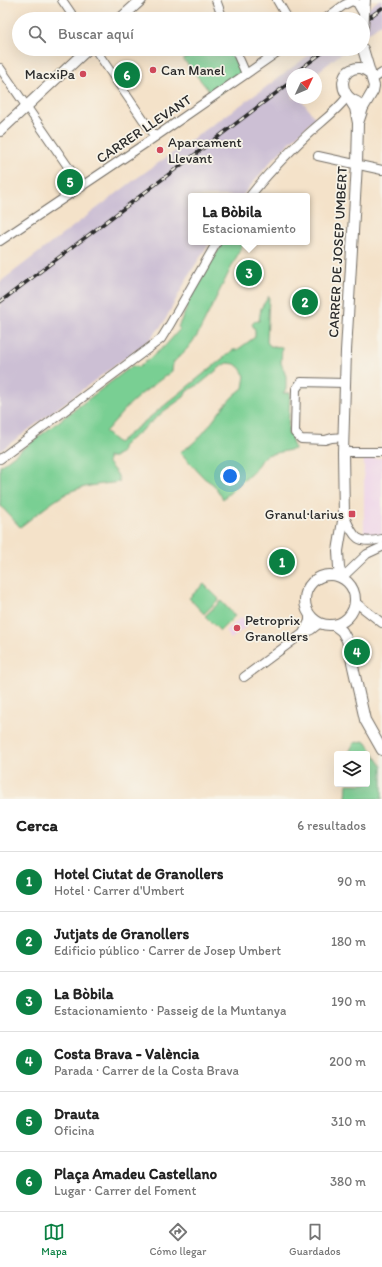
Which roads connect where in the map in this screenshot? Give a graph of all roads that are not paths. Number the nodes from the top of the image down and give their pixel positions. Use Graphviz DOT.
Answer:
graph roads {
  1 [pos="62,0"];
  2 [pos="141,0"];
  3 [pos="277,0"];
  4 [pos="219,1"];
  5 [pos="363,6"];
  6 [pos="70,12"];
  7 [pos="128,12"];
  8 [pos="221,12"];
  9 [pos="284,12"];
  10 [pos="335,12"];
  11 [pos="81,56"];
  12 [pos="100,56"];
  13 [pos="238,56"];
  14 [pos="272,56"];
  15 [pos="359,56"];
  16 [pos="364,56"];
  17 [pos="0,68"];
  18 [pos="353,70"];
  19 [pos="382,73"];
  20 [pos="246,74"];
  21 [pos="371,76"];
  22 [pos="349,98"];
  23 [pos="369,98"];
  24 [pos="27,106"];
  25 [pos="358,123"];
  26 [pos="0,131"];
  27 [pos="155,137"];
  28 [pos="318,156"];
  29 [pos="357,164"];
  30 [pos="382,170"];
  31 [pos="82,187"];
  32 [pos="253,193"];
  33 [pos="0,242"];
  34 [pos="215,245"];
  35 [pos="345,383"];
  36 [pos="344,437"];
  37 [pos="343,452"];
  38 [pos="382,452"];
  39 [pos="0,459"];
  40 [pos="344,515"];
  41 [pos="382,539"];
  42 [pos="382,547"];
  43 [pos="338,551"];
  44 [pos="324,576"];
  45 [pos="343,578"];
  46 [pos="355,602"];
  47 [pos="309,614"];
  48 [pos="349,616"];
  49 [pos="320,623"];
  50 [pos="382,623"];
  51 [pos="334,625"];
  52 [pos="302,634"];
  53 [pos="347,640"];
  54 [pos="244,677"];
  55 [pos="381,748"];
  1 -- 6 [label="street"];
  2 -- 7 [label="street"];
  3 -- 9 [label="street"];
  4 -- 8 [label="street"];
  5 -- 10 [label="street"];
  11 -- 24 [label="street"];
  12 -- 27 [label="street"];
  13 -- 20 [label="street"];
  14 -- 20 [label="street, CARRER LLEVANT"];
  15 -- 18 [label="street"];
  16 -- 21 [label="street"];
  17 -- 24 [label="street"];
  18 -- 21 [label="street"];
  18 -- 22 [label="street"];
  19 -- 21 [label="street"];
  20 -- 27 [label="street, CARRER LLEVANT"];
  21 -- 23 [label="street"];
  22 -- 23 [label="street"];
  22 -- 25 [label="street"];
  22 -- 32 [label="street"];
  23 -- 25 [label="street"];
  24 -- 26 [label="street"];
  24 -- 31 [label="street"];
  25 -- 29 [label="street, CARRER DE JOSEP UMBERT"];
  27 -- 31 [label="street, CARRER LLEVANT"];
  28 -- 29 [label="street"];
  29 -- 30 [label="street"];
  29 -- 35 [label="street, CARRER DE JOSEP UMBERT"];
  31 -- 33 [label="street, CARRER LLEVANT"];
  34 -- 39 [label="street"];
  35 -- 36 [label="street, CARRER DE JOSEP UMBERT"];
  35 -- 36 [label="street"];
  36 -- 37 [label="street, CARRER DE JOSEP UMBERT"];
  37 -- 38 [label="street"];
  37 -- 40 [label="street, CARRER DE JOSEP UMBERT"];
  40 -- 41 [label="street, CARRER DE JOSEP UMBERT"];
  40 -- 43 [label="street, CARRER DE JOSEP UMBERT"];
  42 -- 45 [label="street"];
  43 -- 44 [label="street"];
  43 -- 45 [label="street"];
  44 -- 45 [label="street"];
  44 -- 47 [label="street"];
  45 -- 46 [label="street"];
  46 -- 48 [label="street"];
  46 -- 50 [label="street"];
  47 -- 49 [label="street"];
  47 -- 52 [label="street"];
  48 -- 51 [label="street"];
  48 -- 53 [label="street"];
  49 -- 51 [label="street"];
  49 -- 52 [label="street"];
  51 -- 53 [label="street"];
  52 -- 54 [label="street"];
  53 -- 55 [label="street"];
}
